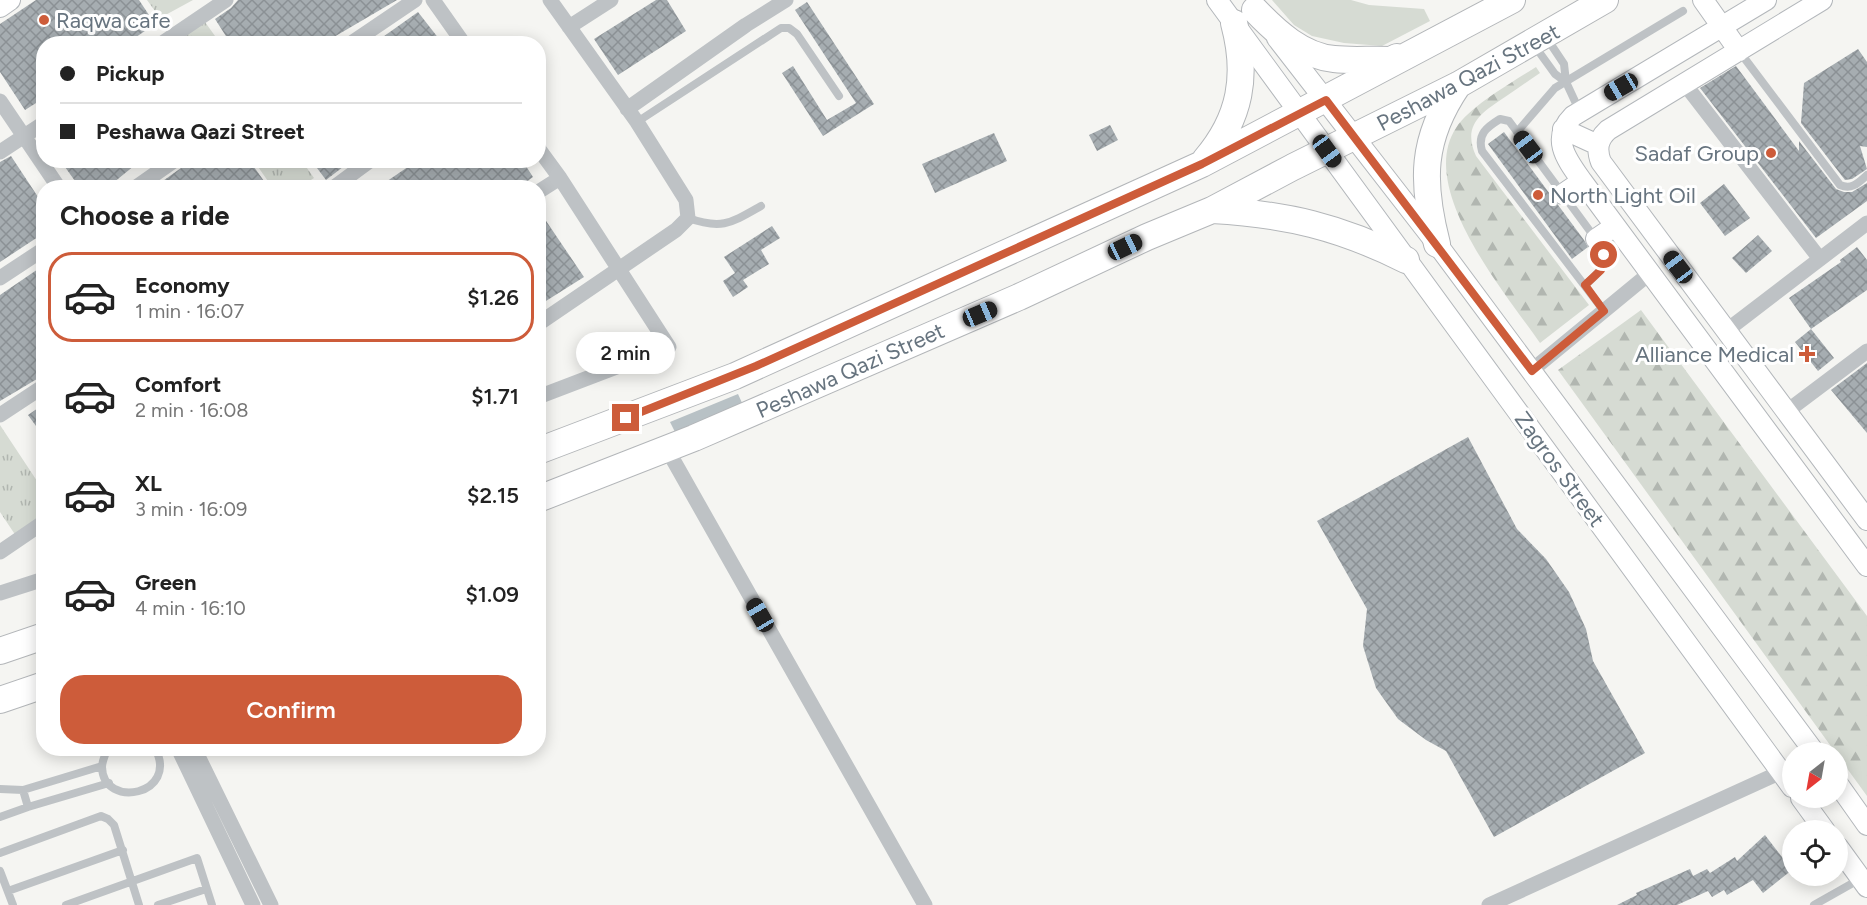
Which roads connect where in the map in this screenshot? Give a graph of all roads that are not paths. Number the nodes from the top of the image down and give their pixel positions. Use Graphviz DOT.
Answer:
graph roads {
  1 [pos="10,0"];
  2 [pos="225,0"];
  3 [pos="415,0"];
  4 [pos="433,0"];
  5 [pos="550,0"];
  6 [pos="611,0"];
  7 [pos="786,0"];
  8 [pos="1217,0"];
  9 [pos="1512,0"];
  10 [pos="1605,0"];
  11 [pos="1703,0"];
  12 [pos="1766,0"];
  13 [pos="1822,0"];
  14 [pos="0,7"];
  15 [pos="1246,11"];
  16 [pos="1683,11"];
  17 [pos="569,27"];
  18 [pos="1722,27"];
  19 [pos="173,36"];
  20 [pos="362,36"];
  21 [pos="458,36"];
  22 [pos="1539,39"];
  23 [pos="1417,51"];
  24 [pos="1739,51"];
  25 [pos="1566,82"];
  26 [pos="1684,83"];
  27 [pos="1458,85"];
  28 [pos="839,96"];
  29 [pos="1326,100"];
  30 [pos="0,101"];
  31 [pos="627,109"];
  32 [pos="1580,111"];
  33 [pos="1300,113"];
  34 [pos="637,122"];
  35 [pos="36,128"];
  36 [pos="1563,129"];
  37 [pos="1517,132"];
  38 [pos="25,136"];
  39 [pos="1354,138"];
  40 [pos="1598,145"];
  41 [pos="1327,151"];
  42 [pos="0,152"];
  43 [pos="36,153"];
  44 [pos="546,159"];
  45 [pos="1202,164"];
  46 [pos="164,168"];
  47 [pos="360,168"];
  48 [pos="1867,176"];
  49 [pos="560,178"];
  50 [pos="146,180"];
  51 [pos="344,180"];
  52 [pos="1582,181"];
  53 [pos="546,187"];
  54 [pos="1563,194"];
  55 [pos="761,206"];
  56 [pos="1212,210"];
  57 [pos="688,218"];
  58 [pos="1867,224"];
  59 [pos="1615,226"];
  60 [pos="1596,239"];
  61 [pos="1437,244"];
  62 [pos="36,254"];
  63 [pos="1820,259"];
  64 [pos="1406,261"];
  65 [pos="619,269"];
  66 [pos="1650,273"];
  67 [pos="0,278"];
  68 [pos="1585,285"];
  69 [pos="1704,302"];
  70 [pos="1604,311"];
  71 [pos="546,319"];
  72 [pos="1683,319"];
  73 [pos="1726,331"];
  74 [pos="1867,351"];
  75 [pos="1532,371"];
  76 [pos="36,391"];
  77 [pos="546,394"];
  78 [pos="1786,412"];
  79 [pos="0,415"];
  80 [pos="546,448"];
  81 [pos="667,449"];
  82 [pos="546,496"];
  83 [pos="1867,520"];
  84 [pos="36,527"];
  85 [pos="0,552"];
  86 [pos="1867,566"];
  87 [pos="36,582"];
  88 [pos="0,593"];
  89 [pos="36,639"];
  90 [pos="0,651"];
  91 [pos="36,688"];
  92 [pos="0,700"];
  93 [pos="1807,742"];
  94 [pos="105,756"];
  95 [pos="158,756"];
  96 [pos="182,756"];
  97 [pos="198,756"];
  98 [pos="102,766"];
  99 [pos="1782,772"];
  100 [pos="1782,781"];
  101 [pos="109,783"];
  102 [pos="0,789"];
  103 [pos="23,790"];
  104 [pos="1848,798"];
  105 [pos="27,807"];
  106 [pos="1809,808"];
  107 [pos="0,817"];
  108 [pos="1818,820"];
  109 [pos="1867,825"];
  110 [pos="123,850"];
  111 [pos="0,853"];
  112 [pos="1848,861"];
  113 [pos="0,871"];
  114 [pos="132,881"];
  115 [pos="1864,883"];
  116 [pos="206,889"];
  117 [pos="8,891"];
  118 [pos="13,905"];
  119 [pos="66,905"];
  120 [pos="139,905"];
  121 [pos="158,905"];
  122 [pos="212,905"];
  123 [pos="253,905"];
  124 [pos="271,905"];
  125 [pos="925,905"];
  126 [pos="1489,905"];
  127 [pos="1814,905"];
  1 -- 14 [label="main road"];
  2 -- 19 [label="street"];
  3 -- 20 [label="street"];
  4 -- 21 [label="street"];
  5 -- 17 [label="street"];
  6 -- 17 [label="street"];
  7 -- 31 [label="street"];
  8 -- 15 [label="main road"];
  9 -- 23 [label="highway, Peshawa Qazi Street"];
  10 -- 22 [label="highway, Peshawa Qazi Street"];
  11 -- 18 [label="main road"];
  12 -- 18 [label="main road"];
  13 -- 24 [label="main road"];
  15 -- 23 [label="highway"];
  15 -- 29 [label="main road, Zagros Street"];
  15 -- 33 [label="main road, Zagros Street"];
  15 -- 45 [label="highway"];
  16 -- 25 [label="lane"];
  17 -- 31 [label="street"];
  18 -- 24 [label="main road"];
  18 -- 32 [label="main road"];
  22 -- 25 [label="lane"];
  22 -- 25 [label="lane"];
  22 -- 27 [label="highway, Peshawa Qazi Street"];
  23 -- 29 [label="highway, Peshawa Qazi Street"];
  24 -- 26 [label="main road"];
  24 -- 48 [label="lane"];
  25 -- 32 [label="lane"];
  25 -- 37 [label="lane"];
  26 -- 40 [label="main road"];
  26 -- 63 [label="street"];
  27 -- 39 [label="highway, Peshawa Qazi Street"];
  27 -- 61 [label="highway"];
  28 -- 34 [label="lane"];
  29 -- 33 [label="highway, Peshawa Qazi Street"];
  29 -- 39 [label="main road, Zagros Street"];
  30 -- 38 [label="street"];
  31 -- 34 [label="street"];
  32 -- 36 [label="main road"];
  33 -- 41 [label="main road, Zagros Street"];
  33 -- 45 [label="highway, Peshawa Qazi Street"];
  34 -- 57 [label="street"];
  35 -- 38 [label="street"];
  36 -- 40 [label="main road"];
  36 -- 52 [label="main road"];
  37 -- 54 [label="lane"];
  37 -- 68 [label="lane"];
  38 -- 42 [label="street"];
  38 -- 43 [label="street"];
  39 -- 41 [label="highway, Peshawa Qazi Street"];
  39 -- 61 [label="main road, Zagros Street"];
  40 -- 69 [label="main road"];
  41 -- 56 [label="highway, Peshawa Qazi Street"];
  41 -- 64 [label="main road, Zagros Street"];
  44 -- 49 [label="street"];
  45 -- 80 [label="highway, Peshawa Qazi Street"];
  46 -- 50 [label="street"];
  47 -- 51 [label="street"];
  49 -- 53 [label="street"];
  49 -- 65 [label="street"];
  52 -- 54 [label="main road"];
  52 -- 59 [label="main road"];
  54 -- 60 [label="lane"];
  55 -- 57 [label="lane"];
  56 -- 64 [label="highway"];
  56 -- 81 [label="highway, Peshawa Qazi Street"];
  57 -- 65 [label="street"];
  58 -- 63 [label="street"];
  59 -- 60 [label="main road"];
  59 -- 66 [label="main road"];
  60 -- 68 [label="lane"];
  61 -- 75 [label="main road, Zagros Street"];
  62 -- 67 [label="street"];
  63 -- 73 [label="street"];
  64 -- 99 [label="main road, Zagros Street"];
  65 -- 71 [label="street"];
  65 -- 77 [label="street"];
  66 -- 70 [label="street"];
  66 -- 72 [label="main road"];
  68 -- 70 [label="lane"];
  69 -- 72 [label="main road"];
  69 -- 73 [label="main road"];
  70 -- 75 [label="street"];
  72 -- 86 [label="main road"];
  73 -- 78 [label="main road"];
  74 -- 78 [label="street"];
  75 -- 93 [label="main road, Zagros Street"];
  76 -- 79 [label="street"];
  78 -- 83 [label="main road"];
  81 -- 82 [label="highway, Peshawa Qazi Street"];
  81 -- 125 [label="street"];
  84 -- 85 [label="street"];
  87 -- 88 [label="street"];
  89 -- 90 [label="highway"];
  91 -- 92 [label="highway"];
  94 -- 98 [label="lane"];
  95 -- 101 [label="lane"];
  96 -- 123 [label="street"];
  97 -- 124 [label="street"];
  98 -- 101 [label="lane"];
  98 -- 103 [label="lane"];
  100 -- 126 [label="street"];
  101 -- 105 [label="lane"];
  102 -- 103 [label="lane"];
  103 -- 105 [label="lane"];
  104 -- 109 [label="main road"];
  105 -- 107 [label="lane"];
  106 -- 108 [label="main road"];
  110 -- 111 [label="lane"];
  110 -- 114 [label="lane"];
  110 -- 117 [label="lane"];
  112 -- 115 [label="main road"];
  113 -- 117 [label="lane"];
  114 -- 116 [label="lane"];
  114 -- 119 [label="lane"];
  114 -- 120 [label="lane"];
  115 -- 127 [label="lane"];
  116 -- 121 [label="lane"];
  116 -- 122 [label="lane"];
  117 -- 118 [label="lane"];
}
